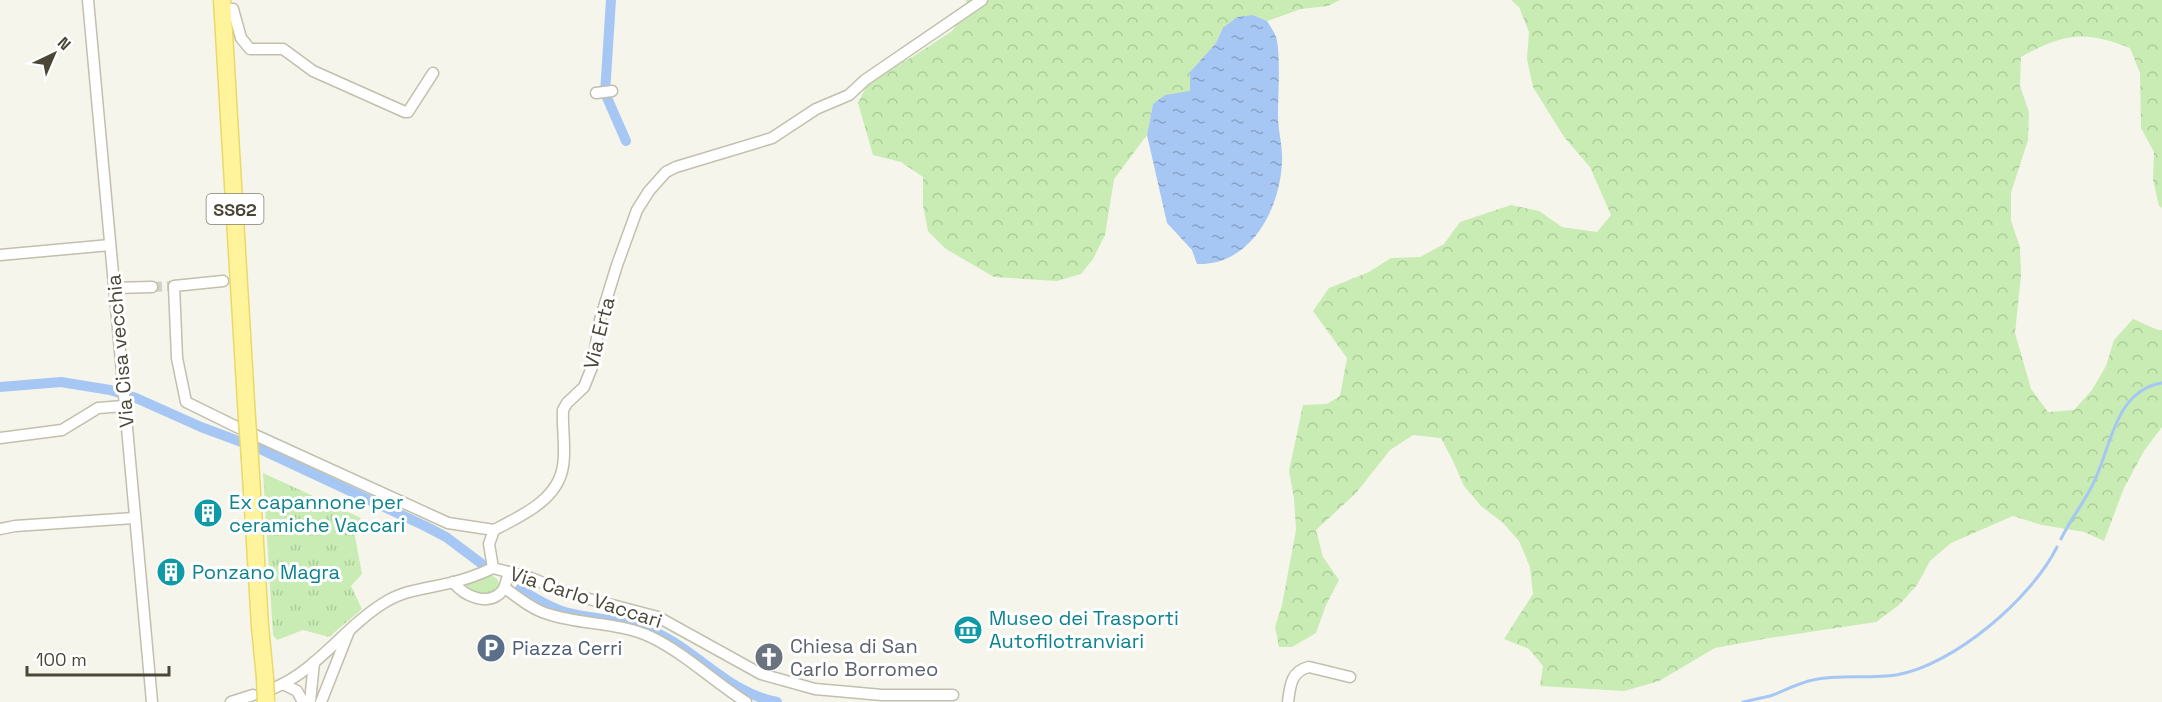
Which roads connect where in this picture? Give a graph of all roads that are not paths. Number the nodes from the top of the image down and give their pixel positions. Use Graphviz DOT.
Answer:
graph roads {
  1 [pos="88,0"];
  2 [pos="982,0"];
  3 [pos="223,6"];
  4 [pos="433,73"];
  5 [pos="612,91"];
  6 [pos="596,93"];
  7 [pos="110,245"];
  8 [pos="0,255"];
  9 [pos="223,282"];
  10 [pos="152,287"];
  11 [pos="114,288"];
  12 [pos="124,402"];
  13 [pos="243,423"];
  14 [pos="255,435"];
  15 [pos="0,438"];
  16 [pos="134,518"];
  17 [pos="0,529"];
  18 [pos="494,530"];
  19 [pos="493,568"];
  20 [pos="509,572"];
  21 [pos="453,582"];
  22 [pos="505,588"];
  23 [pos="349,631"];
  24 [pos="314,662"];
  25 [pos="331,677"];
  26 [pos="1350,677"];
  27 [pos="268,690"];
  28 [pos="953,695"];
  29 [pos="152,702"];
  30 [pos="231,702"];
  31 [pos="303,702"];
  32 [pos="310,702"];
  33 [pos="321,702"];
  34 [pos="746,702"];
  35 [pos="1288,702"];
  1 -- 7 [label="street, Via Cisa vecchia"];
  2 -- 18 [label="street, Via Erta"];
  3 -- 4 [label="street"];
  3 -- 13 [label="main road, SS62"];
  5 -- 6 [label="street"];
  7 -- 8 [label="street"];
  7 -- 11 [label="street, Via Cisa vecchia"];
  9 -- 13 [label="street"];
  10 -- 11 [label="street"];
  11 -- 12 [label="street, Via Cisa vecchia"];
  12 -- 15 [label="street"];
  12 -- 16 [label="street, Via Cisa vecchia"];
  13 -- 27 [label="main road, SS62, bridge"];
  14 -- 18 [label="street"];
  16 -- 17 [label="street"];
  16 -- 29 [label="street, Via Cisa vecchia"];
  18 -- 19 [label="street"];
  19 -- 20 [label="street, Via Carlo Vaccari"];
  19 -- 21 [label="street"];
  20 -- 22 [label="street"];
  20 -- 28 [label="street, Via Carlo Vaccari"];
  21 -- 22 [label="street"];
  21 -- 23 [label="street"];
  22 -- 34 [label="street"];
  23 -- 24 [label="street"];
  23 -- 25 [label="street"];
  24 -- 25 [label="street"];
  24 -- 27 [label="street"];
  24 -- 32 [label="street"];
  25 -- 33 [label="street"];
  26 -- 35 [label="street"];
  27 -- 30 [label="street"];
  27 -- 31 [label="street"];
}
